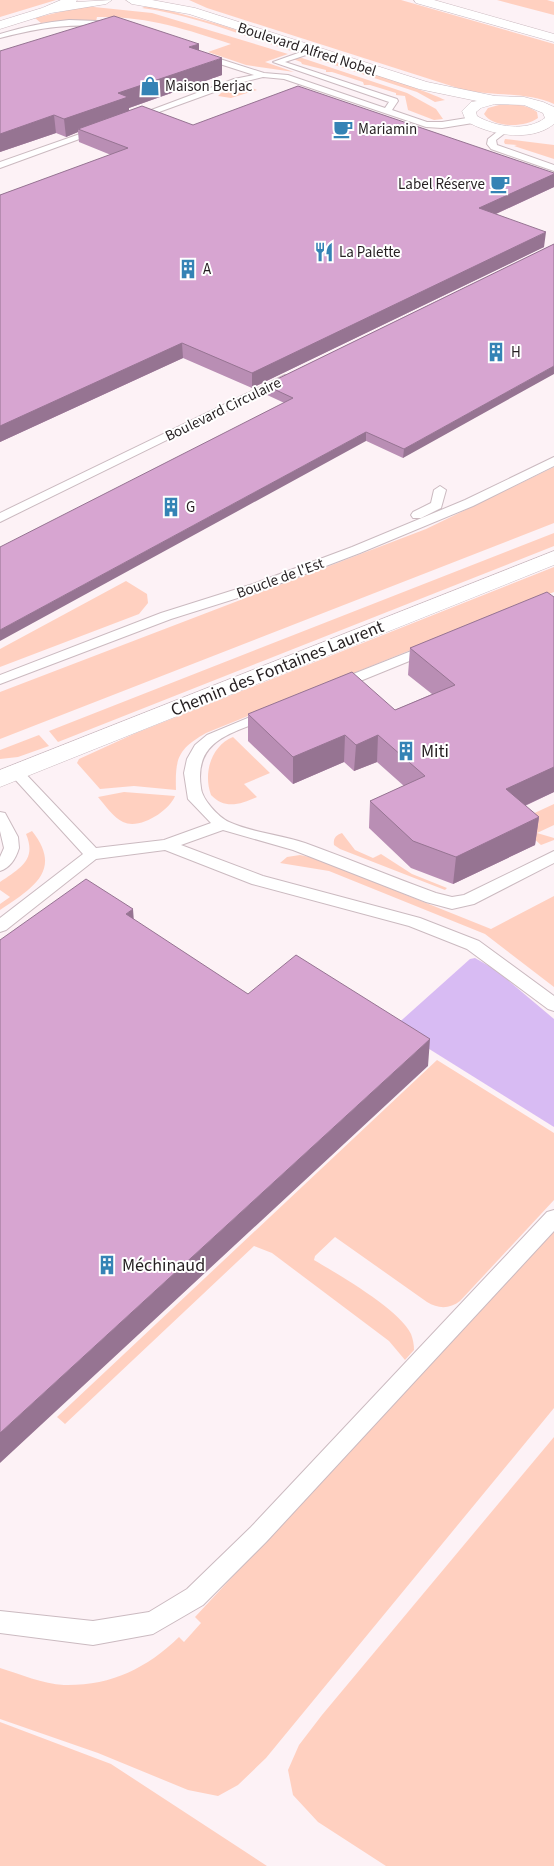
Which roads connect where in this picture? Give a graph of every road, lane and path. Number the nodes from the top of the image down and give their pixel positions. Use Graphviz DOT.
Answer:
graph roads {
  1 [pos="71,0"];
  2 [pos="106,0"];
  3 [pos="132,0"];
  4 [pos="168,0"];
  5 [pos="420,0"];
  6 [pos="460,0"];
  7 [pos="46,11"];
  8 [pos="191,11"];
  9 [pos="0,25"];
  10 [pos="554,26"];
  11 [pos="126,30"];
  12 [pos="0,36"];
  13 [pos="554,38"];
  14 [pos="312,50"];
  15 [pos="197,53"];
  16 [pos="263,75"];
  17 [pos="424,86"];
  18 [pos="495,100"];
  19 [pos="386,112"];
  20 [pos="472,115"];
  21 [pos="124,121"];
  22 [pos="553,124"];
  23 [pos="105,128"];
  24 [pos="505,130"];
  25 [pos="0,165"];
  26 [pos="554,168"];
  27 [pos="298,372"];
  28 [pos="554,461"];
  29 [pos="440,490"];
  30 [pos="0,518"];
  31 [pos="554,557"];
  32 [pos="258,586"];
  33 [pos="439,644"];
  34 [pos="0,680"];
  35 [pos="328,689"];
  36 [pos="282,708"];
  37 [pos="8,776"];
  38 [pos="0,818"];
  39 [pos="222,825"];
  40 [pos="166,845"];
  41 [pos="92,854"];
  42 [pos="554,856"];
  43 [pos="0,866"];
  44 [pos="0,926"];
  45 [pos="554,1004"];
  46 [pos="554,1218"];
  47 [pos="0,1622"];
  1 -- 7 [label="main road"];
  2 -- 7 [label="main road"];
  3 -- 8 [label="main road, Boulevard Alfred Nobel"];
  4 -- 8 [label="main road, Boulevard Alfred Nobel"];
  5 -- 13 [label="main road"];
  6 -- 10 [label="main road"];
  7 -- 9 [label="main road"];
  8 -- 14 [label="main road, Boulevard Alfred Nobel"];
  11 -- 12 [label="lane"];
  14 -- 17 [label="main road, Boulevard Alfred Nobel"];
  14 -- 19 [label="lane"];
  15 -- 16 [label="lane"];
  16 -- 19 [label="lane"];
  16 -- 21 [label="lane"];
  17 -- 18 [label="main road, Boulevard Alfred Nobel"];
  17 -- 20 [label="main road, Boulevard Alfred Nobel"];
  18 -- 20 [label="main road"];
  18 -- 22 [label="main road"];
  19 -- 20 [label="lane"];
  20 -- 24 [label="main road, Boulevard Alfred Nobel"];
  22 -- 24 [label="main road, Boulevard Alfred Nobel"];
  23 -- 25 [label="lane"];
  24 -- 26 [label="lane"];
  27 -- 30 [label="lane, Boulevard Circulaire"];
  28 -- 32 [label="lane, Boucle de l'Est"];
  29 -- 32 [label="lane"];
  31 -- 37 [label="main road, Chemin des Fontaines Laurent"];
  32 -- 34 [label="lane, Boucle de l'Est"];
  33 -- 35 [label="lane"];
  36 -- 39 [label="lane"];
  37 -- 41 [label="lane"];
  38 -- 43 [label="lane"];
  39 -- 40 [label="lane"];
  39 -- 42 [label="lane"];
  40 -- 41 [label="lane"];
  40 -- 45 [label="lane"];
  41 -- 44 [label="lane"];
  46 -- 47 [label="lane"];
}
